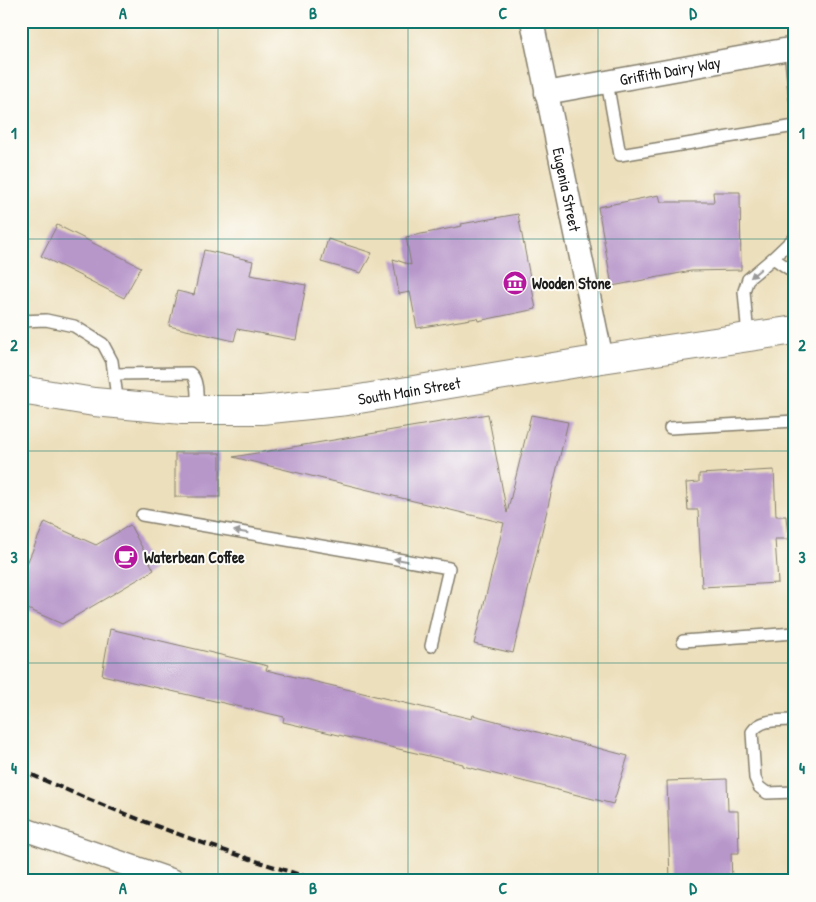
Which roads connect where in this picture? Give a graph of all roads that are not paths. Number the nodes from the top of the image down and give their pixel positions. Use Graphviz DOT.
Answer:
graph roads {
  1 [pos="532,21"];
  2 [pos="792,48"];
  3 [pos="607,82"];
  4 [pos="546,93"];
  5 [pos="795,98"];
  6 [pos="795,126"];
  7 [pos="795,237"];
  8 [pos="773,258"];
  9 [pos="795,273"];
  10 [pos="21,321"];
  11 [pos="795,330"];
  12 [pos="748,337"];
  13 [pos="602,359"];
  14 [pos="114,374"];
  15 [pos="21,390"];
  16 [pos="118,404"];
  17 [pos="197,410"];
  18 [pos="795,421"];
  19 [pos="670,428"];
  20 [pos="142,515"];
  21 [pos="795,633"];
  22 [pos="683,641"];
  23 [pos="431,646"];
  24 [pos="795,720"];
  25 [pos="795,792"];
  26 [pos="21,828"];
  27 [pos="174,881"];
  1 -- 4 [label="street, Eugenia Street"];
  2 -- 3 [label="street, Griffith Dairy Way"];
  2 -- 5 [label="lane"];
  3 -- 4 [label="street, Griffith Dairy Way"];
  3 -- 6 [label="lane"];
  4 -- 13 [label="street, Eugenia Street"];
  7 -- 8 [label="lane"];
  8 -- 9 [label="lane"];
  8 -- 12 [label="lane, one-way"];
  10 -- 14 [label="lane"];
  11 -- 12 [label="main road, South Main Street"];
  12 -- 13 [label="main road, South Main Street"];
  13 -- 17 [label="main road, South Main Street"];
  14 -- 16 [label="lane"];
  14 -- 17 [label="lane"];
  15 -- 16 [label="main road, South Main Street"];
  16 -- 17 [label="main road, South Main Street"];
  18 -- 19 [label="lane"];
  23 -- 20 [label="lane, one-way"];
  21 -- 22 [label="lane"];
  24 -- 25 [label="lane"];
  26 -- 27 [label="street"];
}
